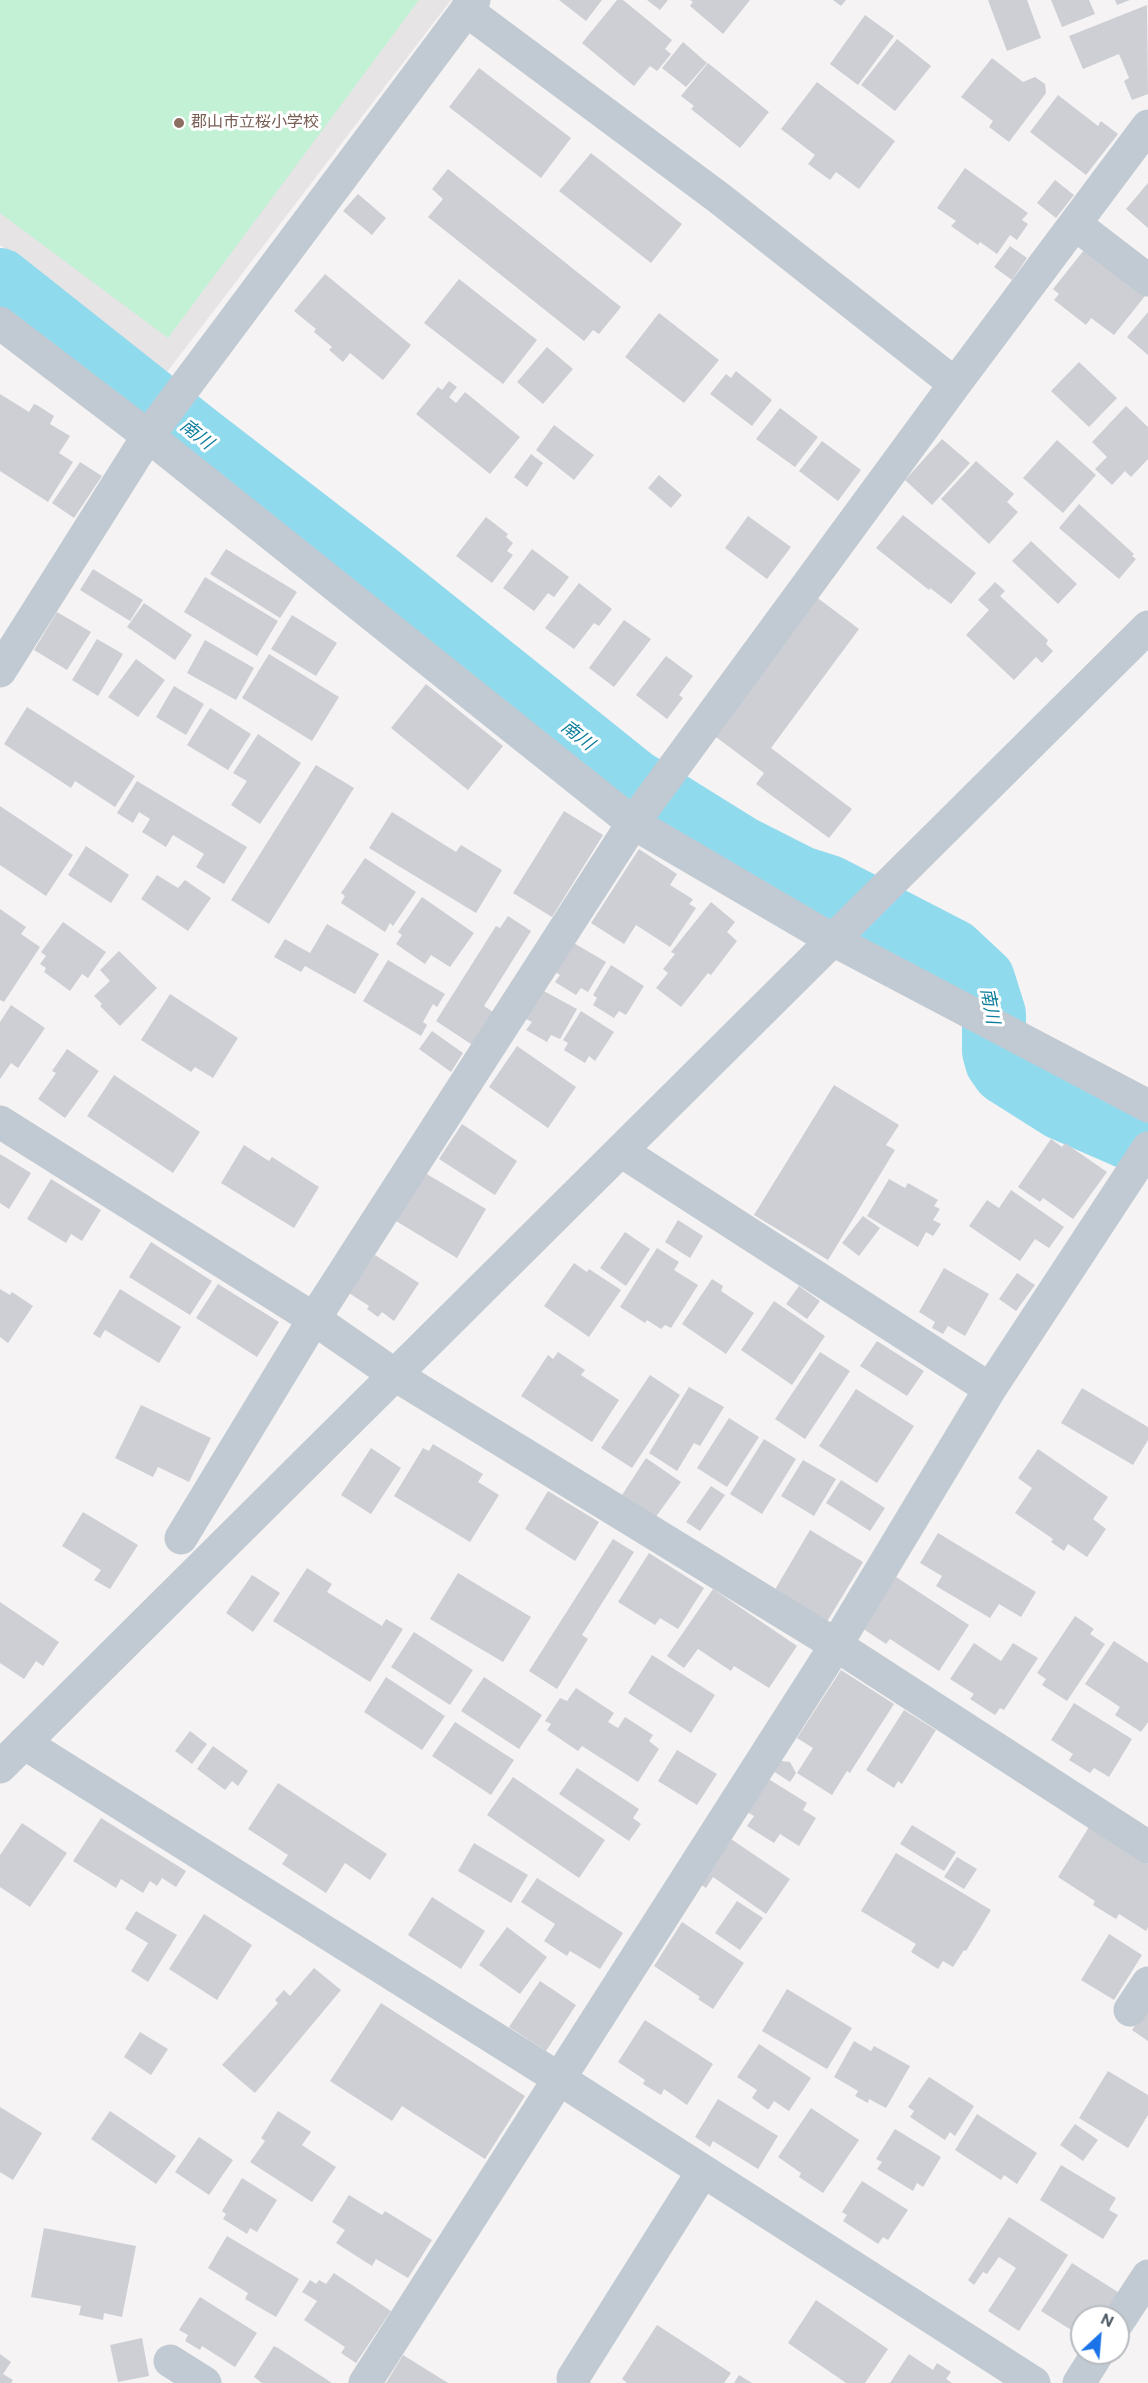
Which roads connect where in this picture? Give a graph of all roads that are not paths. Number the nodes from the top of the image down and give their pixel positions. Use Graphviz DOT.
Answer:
graph roads {
  1 [pos="470,5"];
  2 [pos="1148,126"];
  3 [pos="1075,224"];
  4 [pos="1148,280"];
  5 [pos="0,323"];
  6 [pos="955,384"];
  7 [pos="148,436"];
  8 [pos="1148,627"];
  9 [pos="0,671"];
  10 [pos="633,823"];
  11 [pos="831,939"];
  12 [pos="1148,1106"];
  13 [pos="0,1122"];
  14 [pos="1148,1148"];
  15 [pos="621,1151"];
  16 [pos="314,1319"];
  17 [pos="395,1375"];
  18 [pos="990,1389"];
  19 [pos="181,1538"];
  20 [pos="836,1645"];
  21 [pos="24,1743"];
  22 [pos="0,1767"];
  23 [pos="1148,1847"];
  24 [pos="1148,1983"];
  25 [pos="1130,2010"];
  26 [pos="558,2078"];
  27 [pos="703,2170"];
  28 [pos="1148,2276"];
  29 [pos="1129,2305"];
  30 [pos="170,2361"];
  31 [pos="1090,2365"];
  32 [pos="205,2383"];
  33 [pos="365,2383"];
  34 [pos="574,2383"];
  35 [pos="1034,2383"];
  36 [pos="1079,2383"];
  1 -- 6 [label="street"];
  1 -- 7 [label="street"];
  2 -- 3 [label="street"];
  3 -- 4 [label="street"];
  3 -- 6 [label="street"];
  5 -- 7 [label="street"];
  6 -- 10 [label="street"];
  7 -- 9 [label="street"];
  7 -- 10 [label="street"];
  8 -- 11 [label="street"];
  10 -- 11 [label="street"];
  10 -- 16 [label="street"];
  11 -- 12 [label="street"];
  11 -- 15 [label="street"];
  13 -- 16 [label="street"];
  14 -- 18 [label="street"];
  15 -- 17 [label="street"];
  15 -- 18 [label="street"];
  16 -- 17 [label="street"];
  16 -- 19 [label="street"];
  17 -- 20 [label="street"];
  17 -- 21 [label="street"];
  18 -- 20 [label="street"];
  20 -- 23 [label="street"];
  20 -- 26 [label="street"];
  21 -- 22 [label="street"];
  21 -- 26 [label="street"];
  24 -- 25 [label="street"];
  26 -- 27 [label="street"];
  26 -- 33 [label="street"];
  27 -- 34 [label="street"];
  27 -- 35 [label="street"];
  28 -- 29 [label="street"];
  30 -- 32 [label="street"];
  31 -- 36 [label="street"];
}
